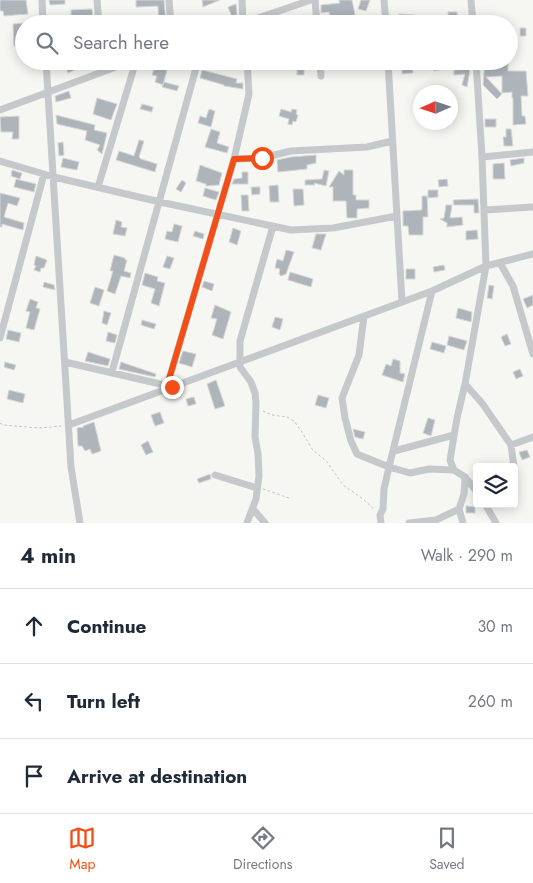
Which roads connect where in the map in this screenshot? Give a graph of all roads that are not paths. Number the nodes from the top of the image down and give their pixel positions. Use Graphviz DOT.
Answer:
graph roads {
  1 [pos="42,0"];
  2 [pos="98,0"];
  3 [pos="169,0"];
  4 [pos="242,0"];
  5 [pos="311,0"];
  6 [pos="315,0"];
  7 [pos="384,0"];
  8 [pos="471,0"];
  9 [pos="43,15"];
  10 [pos="99,15"];
  11 [pos="170,15"];
  12 [pos="242,15"];
  13 [pos="266,15"];
  14 [pos="316,15"];
  15 [pos="385,15"];
  16 [pos="472,15"];
  17 [pos="47,70"];
  18 [pos="106,70"];
  19 [pos="133,70"];
  20 [pos="196,70"];
  21 [pos="248,70"];
  22 [pos="321,70"];
  23 [pos="388,70"];
  24 [pos="477,70"];
  25 [pos="103,71"];
  26 [pos="321,76"];
  27 [pos="48,92"];
  28 [pos="0,110"];
  29 [pos="392,141"];
  30 [pos="533,152"];
  31 [pos="482,157"];
  32 [pos="234,159"];
  33 [pos="0,161"];
  34 [pos="44,174"];
  35 [pos="54,177"];
  36 [pos="98,187"];
  37 [pos="160,202"];
  38 [pos="533,207"];
  39 [pos="485,210"];
  40 [pos="216,214"];
  41 [pos="397,216"];
  42 [pos="273,226"];
  43 [pos="533,254"];
  44 [pos="500,263"];
  45 [pos="486,266"];
  46 [pos="432,291"];
  47 [pos="402,302"];
  48 [pos="364,316"];
  49 [pos="0,338"];
  50 [pos="533,354"];
  51 [pos="65,362"];
  52 [pos="240,362"];
  53 [pos="112,372"];
  54 [pos="465,384"];
  55 [pos="169,386"];
  56 [pos="69,425"];
  57 [pos="454,435"];
  58 [pos="533,437"];
  59 [pos="511,445"];
  60 [pos="394,451"];
  61 [pos="513,463"];
  62 [pos="389,467"];
  63 [pos="454,470"];
  64 [pos="215,475"];
  65 [pos="464,477"];
  66 [pos="473,487"];
  67 [pos="258,488"];
  68 [pos="487,508"];
  69 [pos="253,509"];
  70 [pos="459,509"];
  71 [pos="80,523"];
  72 [pos="247,523"];
  73 [pos="265,523"];
  74 [pos="380,523"];
  75 [pos="409,523"];
  76 [pos="463,523"];
  77 [pos="496,523"];
  1 -- 9 [label="street"];
  2 -- 10 [label="street"];
  3 -- 11 [label="street"];
  4 -- 12 [label="street"];
  5 -- 13 [label="street"];
  6 -- 14 [label="street"];
  7 -- 15 [label="street"];
  8 -- 16 [label="street"];
  17 -- 27 [label="street"];
  18 -- 25 [label="street"];
  19 -- 36 [label="street"];
  20 -- 37 [label="street"];
  21 -- 32 [label="street"];
  22 -- 26 [label="street"];
  23 -- 29 [label="street"];
  24 -- 31 [label="street"];
  25 -- 27 [label="street"];
  27 -- 28 [label="street"];
  27 -- 35 [label="street"];
  29 -- 32 [label="street"];
  29 -- 41 [label="street"];
  30 -- 31 [label="street"];
  31 -- 39 [label="street"];
  32 -- 40 [label="street"];
  33 -- 34 [label="street"];
  34 -- 35 [label="street"];
  34 -- 49 [label="street"];
  35 -- 36 [label="street"];
  35 -- 51 [label="street"];
  36 -- 37 [label="street"];
  37 -- 40 [label="street"];
  37 -- 53 [label="street"];
  38 -- 39 [label="street"];
  39 -- 45 [label="street"];
  40 -- 42 [label="street"];
  40 -- 55 [label="street"];
  41 -- 42 [label="street"];
  41 -- 47 [label="street"];
  42 -- 52 [label="street"];
  43 -- 44 [label="street"];
  44 -- 45 [label="street"];
  44 -- 50 [label="street"];
  45 -- 46 [label="street"];
  45 -- 54 [label="street"];
  46 -- 47 [label="street"];
  46 -- 60 [label="street"];
  47 -- 48 [label="street"];
  48 -- 52 [label="street"];
  48 -- 62 [label="street"];
  51 -- 53 [label="street"];
  51 -- 56 [label="street"];
  52 -- 55 [label="street"];
  52 -- 67 [label="street"];
  53 -- 55 [label="street"];
  54 -- 57 [label="street"];
  54 -- 59 [label="street"];
  55 -- 56 [label="street"];
  56 -- 71 [label="street"];
  57 -- 60 [label="street"];
  57 -- 63 [label="street"];
  58 -- 59 [label="street"];
  59 -- 61 [label="street"];
  60 -- 62 [label="street"];
  62 -- 63 [label="street"];
  62 -- 74 [label="street"];
  63 -- 65 [label="street"];
  64 -- 67 [label="street"];
  65 -- 66 [label="street"];
  65 -- 70 [label="street"];
  67 -- 69 [label="street"];
  68 -- 77 [label="street"];
  69 -- 72 [label="street"];
  69 -- 73 [label="street"];
  70 -- 75 [label="street"];
  70 -- 76 [label="street"];
}
